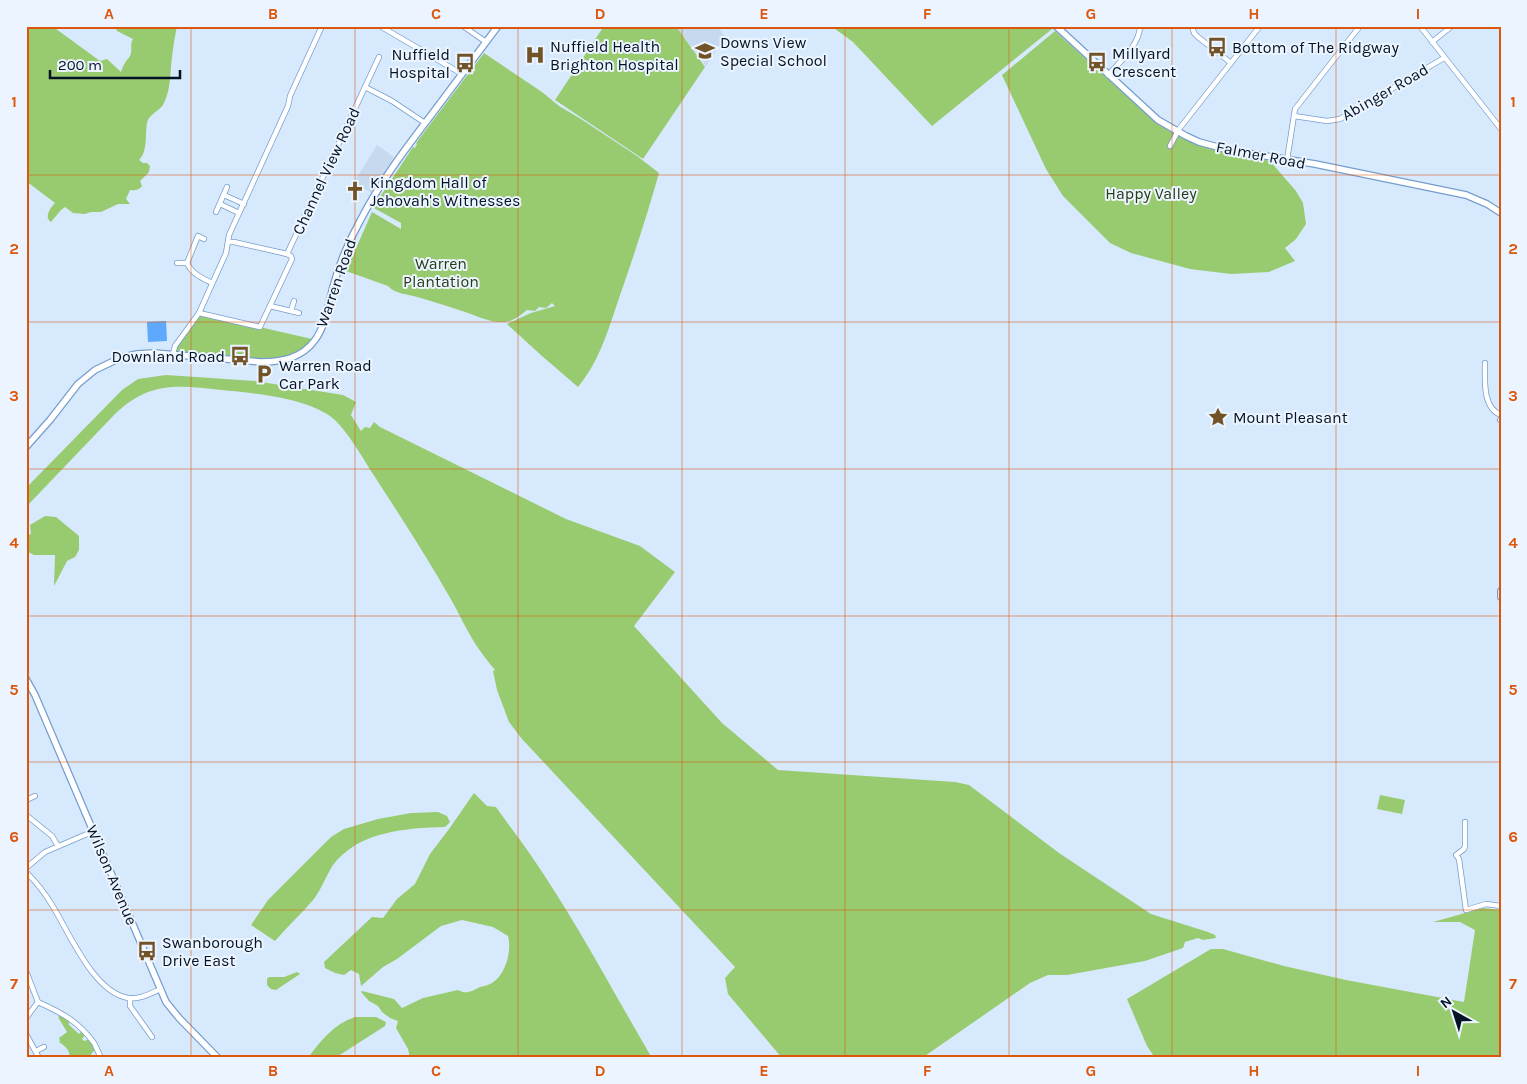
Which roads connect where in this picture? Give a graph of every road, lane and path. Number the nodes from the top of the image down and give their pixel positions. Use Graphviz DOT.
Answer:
graph roads {
  1 [pos="322,26"];
  2 [pos="380,26"];
  3 [pos="463,26"];
  4 [pos="498,26"];
  5 [pos="1056,26"];
  6 [pos="1140,26"];
  7 [pos="1192,26"];
  8 [pos="1260,26"];
  9 [pos="1360,26"];
  10 [pos="1420,26"];
  11 [pos="1452,26"];
  12 [pos="486,42"];
  13 [pos="1432,42"];
  14 [pos="379,57"];
  15 [pos="1444,58"];
  16 [pos="1231,63"];
  17 [pos="462,74"];
  18 [pos="1108,75"];
  19 [pos="364,87"];
  20 [pos="1294,116"];
  21 [pos="425,123"];
  22 [pos="1501,130"];
  23 [pos="1178,132"];
  24 [pos="1170,146"];
  25 [pos="1287,160"];
  26 [pos="227,187"];
  27 [pos="224,195"];
  28 [pos="220,204"];
  29 [pos="244,204"];
  30 [pos="216,212"];
  31 [pos="239,213"];
  32 [pos="1501,213"];
  33 [pos="193,233"];
  34 [pos="198,236"];
  35 [pos="204,239"];
  36 [pos="228,242"];
  37 [pos="287,254"];
  38 [pos="177,263"];
  39 [pos="187,263"];
  40 [pos="212,283"];
  41 [pos="295,303"];
  42 [pos="270,306"];
  43 [pos="291,311"];
  44 [pos="199,313"];
  45 [pos="300,313"];
  46 [pos="173,354"];
  47 [pos="1485,363"];
  48 [pos="1500,418"];
  49 [pos="26,447"];
  50 [pos="1501,591"];
  51 [pos="1501,597"];
  52 [pos="26,679"];
  53 [pos="35,796"];
  54 [pos="26,800"];
  55 [pos="26,815"];
  56 [pos="1465,822"];
  57 [pos="94,831"];
  58 [pos="58,846"];
  59 [pos="26,870"];
  60 [pos="1501,906"];
  61 [pos="26,971"];
  62 [pos="161,989"];
  63 [pos="130,998"];
  64 [pos="38,1002"];
  65 [pos="27,1015"];
  66 [pos="26,1034"];
  67 [pos="88,1035"];
  68 [pos="152,1037"];
  69 [pos="83,1040"];
  70 [pos="44,1047"];
  71 [pos="36,1051"];
  72 [pos="100,1055"];
  73 [pos="92,1056"];
  74 [pos="39,1058"];
  75 [pos="218,1058"];
  1 -- 29 [label="street"];
  2 -- 17 [label="street"];
  3 -- 12 [label="street"];
  4 -- 12 [label="street, Warren Road"];
  5 -- 18 [label="street, Falmer Road"];
  6 -- 18 [label="street"];
  7 -- 16 [label="street"];
  8 -- 16 [label="street"];
  9 -- 20 [label="street"];
  10 -- 13 [label="street"];
  11 -- 13 [label="street"];
  12 -- 17 [label="street, Warren Road"];
  13 -- 15 [label="street"];
  14 -- 19 [label="street, Channel View Road"];
  15 -- 20 [label="street, Abinger Road"];
  15 -- 22 [label="street"];
  16 -- 23 [label="street"];
  17 -- 21 [label="street, Warren Road"];
  18 -- 23 [label="street, Falmer Road"];
  19 -- 21 [label="street, Channel View Road"];
  19 -- 37 [label="street, Channel View Road"];
  20 -- 25 [label="street"];
  21 -- 46 [label="street, Warren Road"];
  23 -- 24 [label="street"];
  23 -- 25 [label="street, Falmer Road"];
  25 -- 32 [label="street, Falmer Road"];
  26 -- 27 [label="street"];
  27 -- 28 [label="street"];
  27 -- 29 [label="street"];
  28 -- 30 [label="street"];
  28 -- 31 [label="street"];
  29 -- 31 [label="street"];
  31 -- 36 [label="street"];
  33 -- 34 [label="street"];
  34 -- 35 [label="street"];
  34 -- 39 [label="street"];
  36 -- 37 [label="street"];
  36 -- 40 [label="street"];
  37 -- 42 [label="street, Channel View Road"];
  38 -- 39 [label="street"];
  39 -- 40 [label="street"];
  40 -- 44 [label="street"];
  41 -- 43 [label="street"];
  42 -- 43 [label="street"];
  42 -- 44 [label="street"];
  43 -- 45 [label="street"];
  44 -- 46 [label="street"];
  46 -- 49 [label="street, Warren Road"];
  47 -- 48 [label="street"];
  50 -- 51 [label="street"];
  52 -- 57 [label="street, Wilson Avenue"];
  53 -- 54 [label="street"];
  55 -- 58 [label="street"];
  56 -- 60 [label="street"];
  57 -- 58 [label="street"];
  57 -- 62 [label="street, Wilson Avenue"];
  58 -- 59 [label="street"];
  59 -- 63 [label="street"];
  61 -- 64 [label="street"];
  62 -- 63 [label="street"];
  62 -- 75 [label="street, Wilson Avenue"];
  63 -- 68 [label="street"];
  64 -- 65 [label="street"];
  64 -- 67 [label="street"];
  66 -- 71 [label="street"];
  67 -- 69 [label="street"];
  67 -- 72 [label="street"];
  70 -- 71 [label="street"];
  71 -- 74 [label="street"];
  72 -- 73 [label="street"];
}
